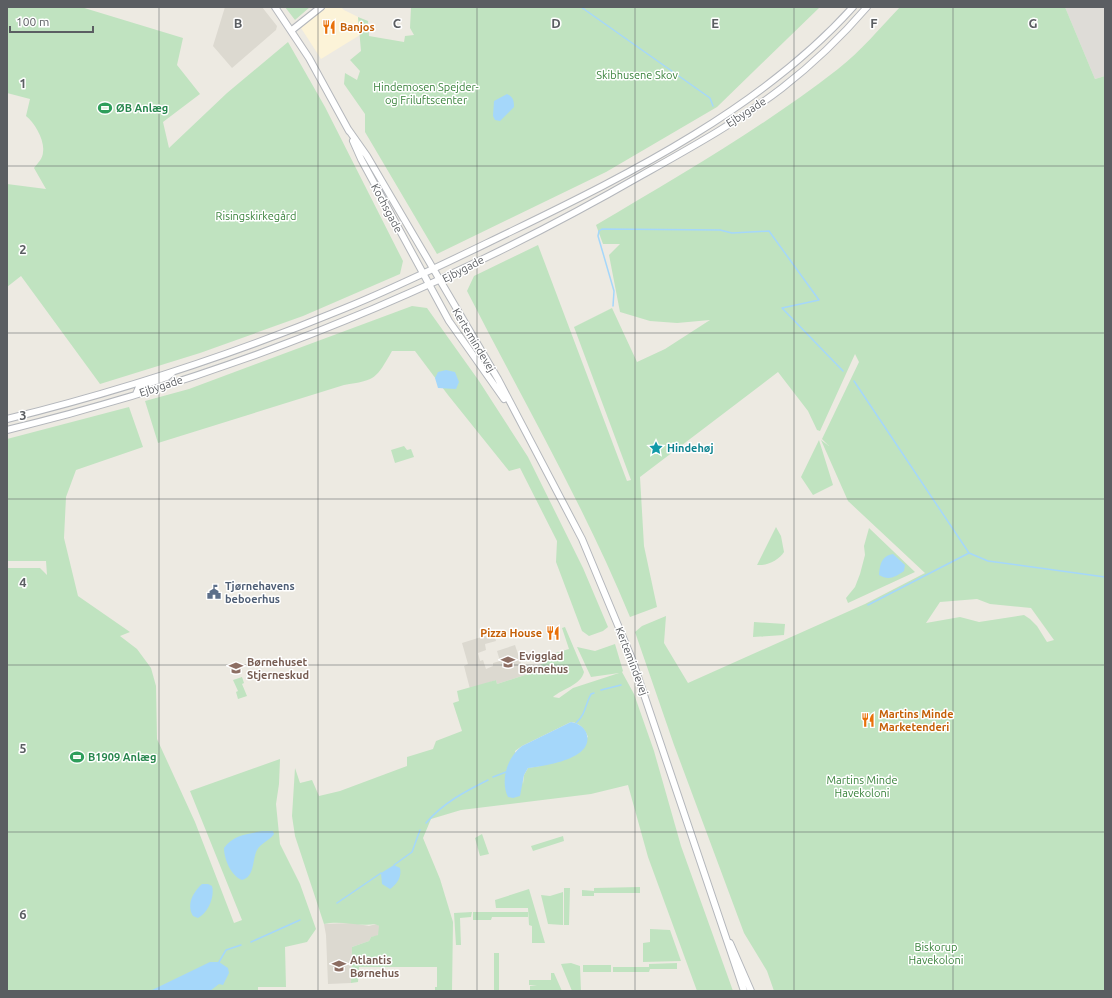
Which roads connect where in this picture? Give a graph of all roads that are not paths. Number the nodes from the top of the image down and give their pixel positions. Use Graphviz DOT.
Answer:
graph roads {
  1 [pos="275,7"];
  2 [pos="321,7"];
  3 [pos="853,7"];
  4 [pos="867,7"];
  5 [pos="292,30"];
  6 [pos="348,128"];
  7 [pos="432,269"];
  8 [pos="422,274"];
  9 [pos="439,281"];
  10 [pos="429,286"];
  11 [pos="176,370"];
  12 [pos="130,385"];
  13 [pos="136,394"];
  14 [pos="514,412"];
  15 [pos="7,419"];
  16 [pos="7,430"];
  17 [pos="721,922"];
  18 [pos="744,991"];
  19 [pos="751,991"];
  1 -- 5 [label="main road, Kochsgade"];
  2 -- 5 [label="main road"];
  3 -- 7 [label="main road, Ejbygade"];
  4 -- 9 [label="main road, Ejbygade"];
  5 -- 6 [label="main road, Kochsgade"];
  6 -- 7 [label="main road, Kochsgade"];
  6 -- 8 [label="main road, Kochsgade"];
  7 -- 8 [label="main road, Ejbygade"];
  7 -- 9 [label="main road, Kertemindevej"];
  8 -- 10 [label="main road, Kochsgade"];
  8 -- 11 [label="main road, Ejbygade"];
  9 -- 10 [label="main road, Ejbygade"];
  9 -- 14 [label="main road, Kertemindevej"];
  10 -- 13 [label="main road, Ejbygade"];
  10 -- 14 [label="main road, Kertemindevej"];
  11 -- 12 [label="main road, Ejbygade"];
  11 -- 13 [label="main road"];
  12 -- 13 [label="main road"];
  12 -- 15 [label="main road, Ejbygade"];
  13 -- 16 [label="main road, Ejbygade"];
  14 -- 17 [label="main road, Kertemindevej"];
  17 -- 18 [label="main road, Kertemindevej"];
  17 -- 19 [label="main road, Kertemindevej"];
}
